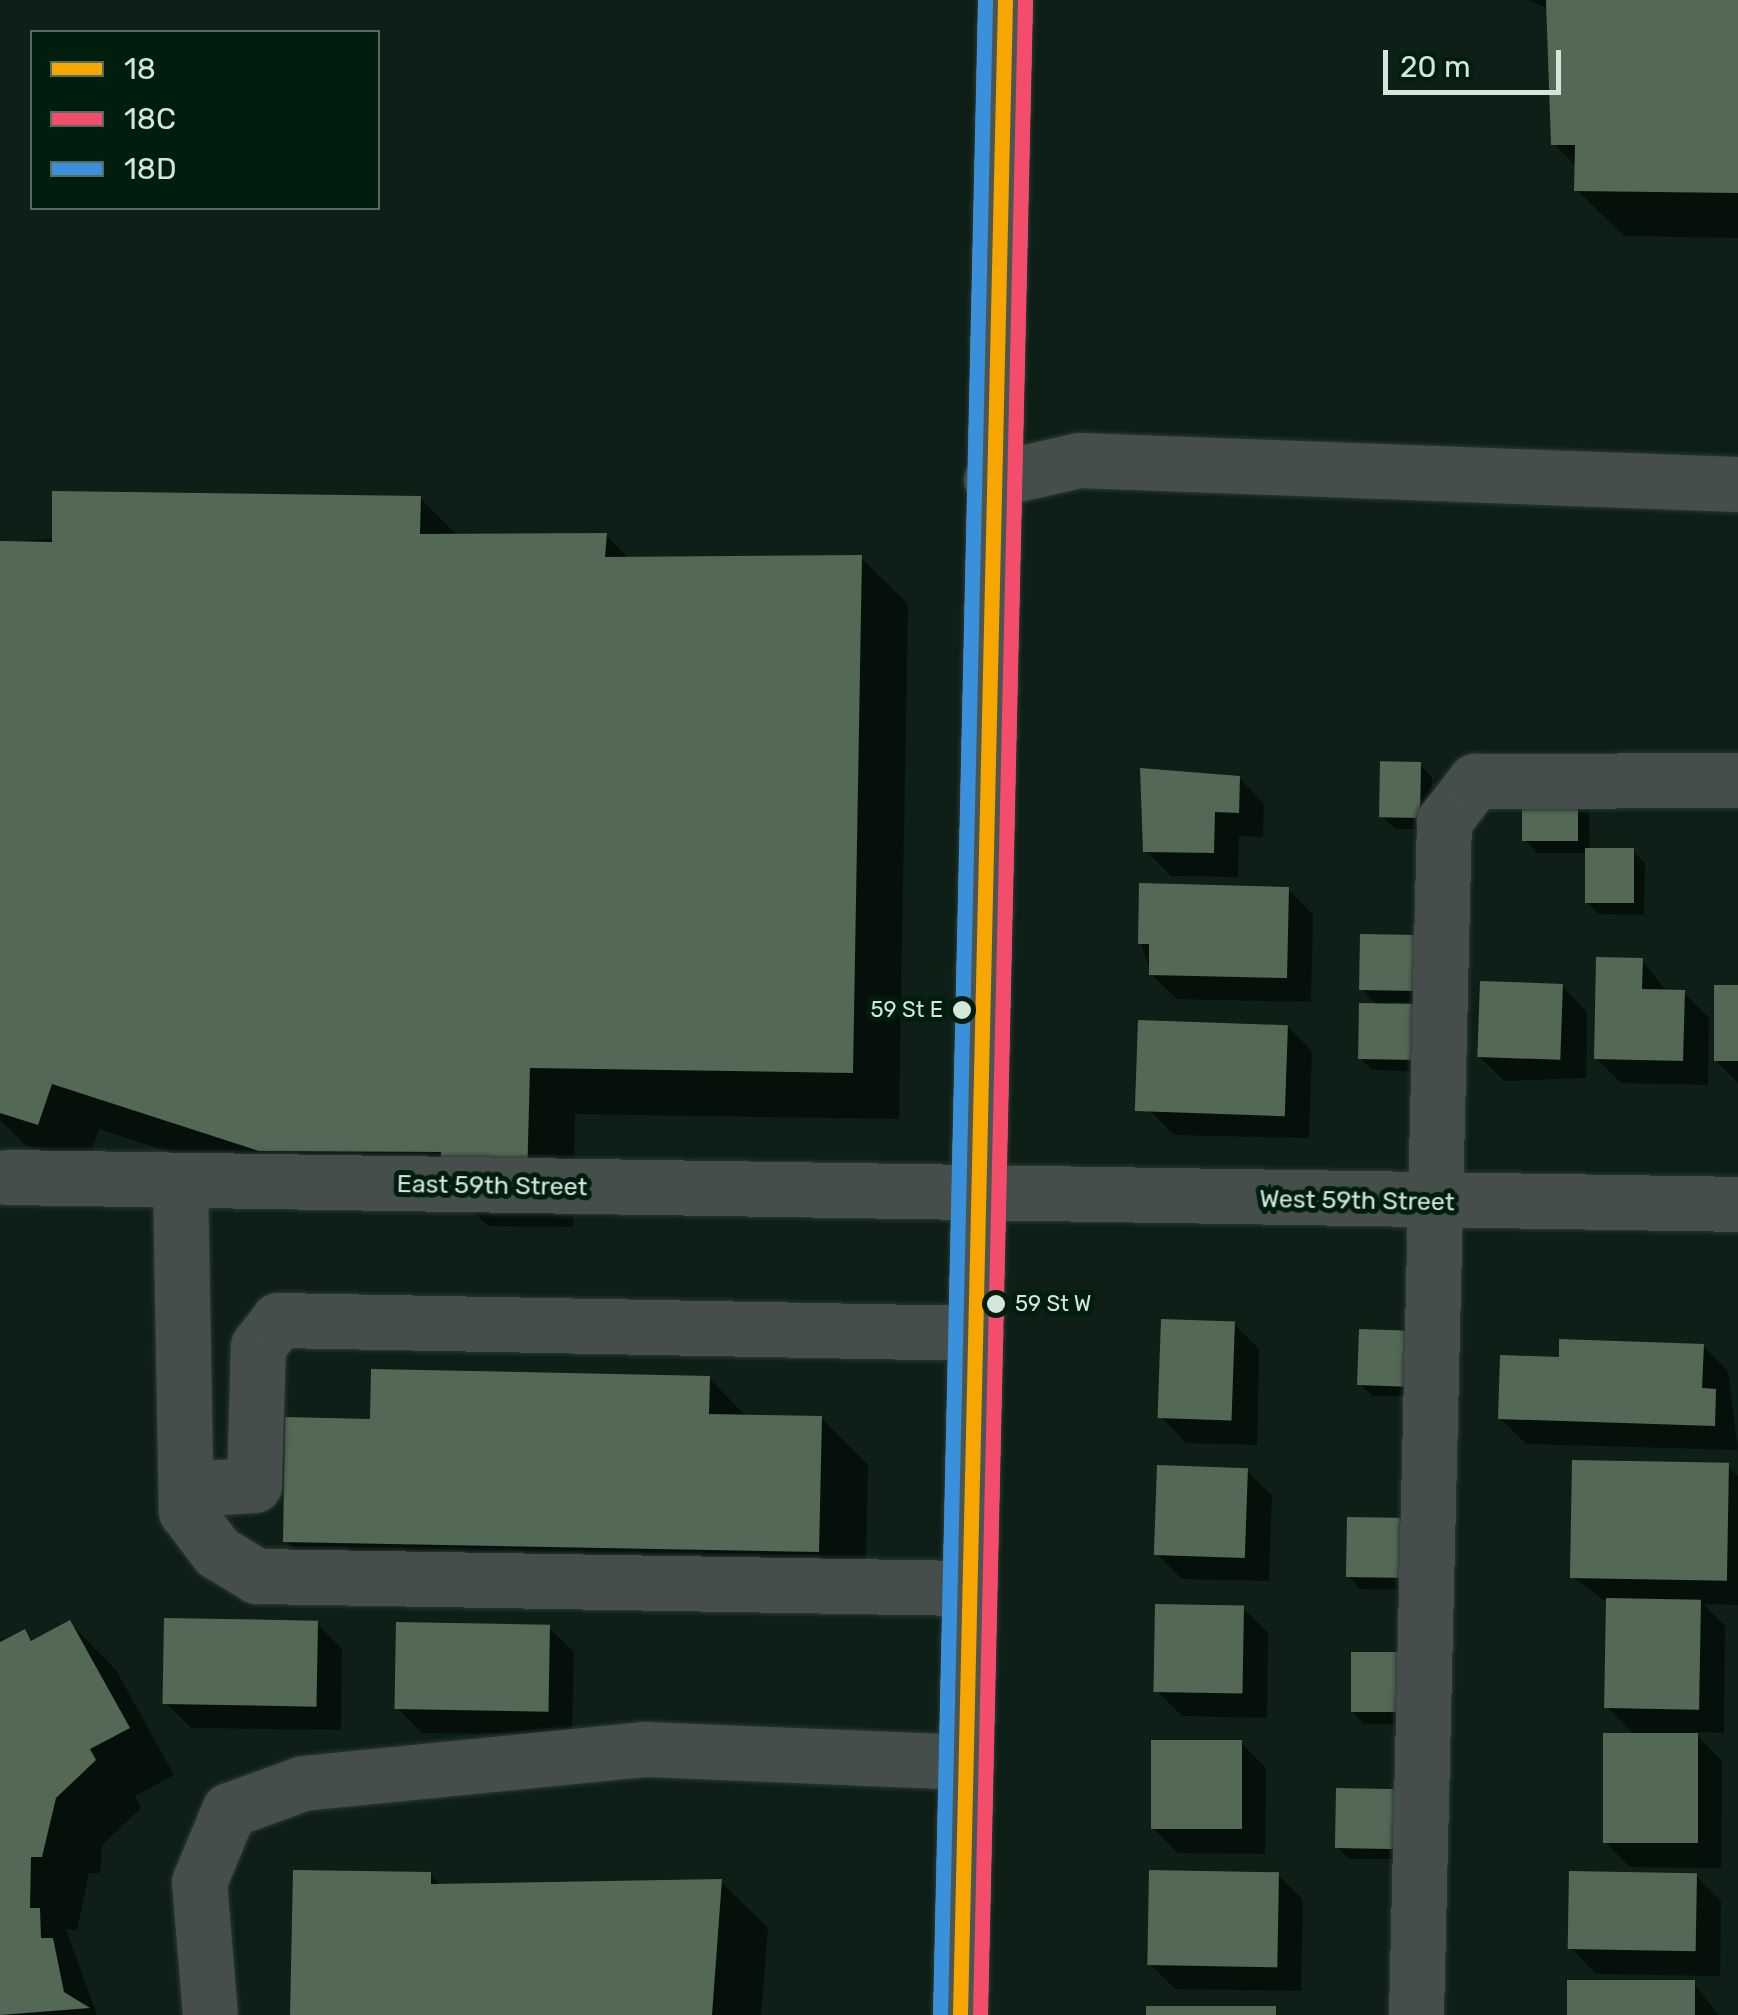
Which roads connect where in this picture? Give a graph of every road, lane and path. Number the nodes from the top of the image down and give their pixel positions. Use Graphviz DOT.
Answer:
graph roads {
  1 [pos="1005,0"];
  2 [pos="991,480"];
  3 [pos="1738,484"];
  4 [pos="1738,780"];
  5 [pos="7,1177"];
  6 [pos="180,1180"];
  7 [pos="976,1196"];
  8 [pos="1433,1203"];
  9 [pos="1738,1204"];
  10 [pos="976,1333"];
  11 [pos="186,1489"];
  12 [pos="969,1588"];
  13 [pos="964,1762"];
  14 [pos="210,2015"];
  15 [pos="960,2015"];
  16 [pos="1416,2015"];
  1 -- 2 [label="main road"];
  2 -- 3 [label="street"];
  2 -- 7 [label="main road"];
  4 -- 8 [label="street"];
  5 -- 6 [label="street, East 59th Street"];
  6 -- 7 [label="street, East 59th Street"];
  6 -- 11 [label="street"];
  7 -- 8 [label="street, West 59th Street"];
  7 -- 10 [label="main road"];
  8 -- 9 [label="street, West 59th Street"];
  8 -- 16 [label="street"];
  10 -- 11 [label="street"];
  10 -- 12 [label="main road"];
  11 -- 12 [label="street"];
  12 -- 13 [label="main road"];
  13 -- 14 [label="street"];
  13 -- 15 [label="main road"];
}
